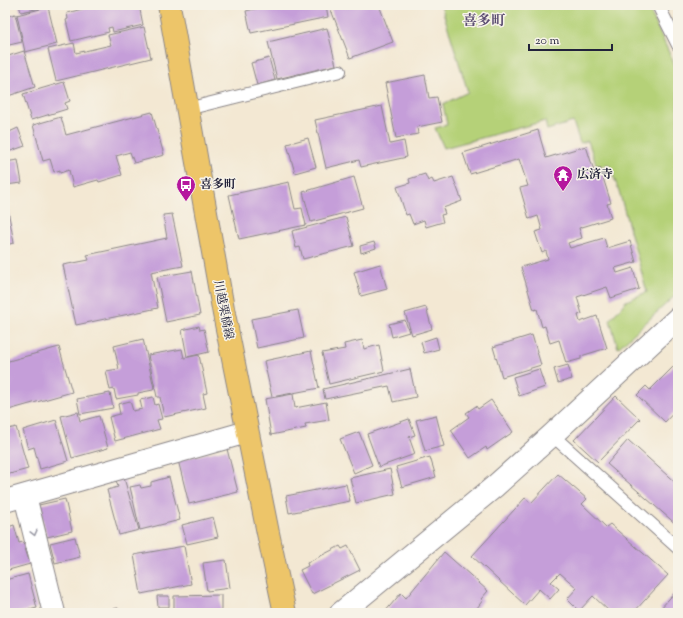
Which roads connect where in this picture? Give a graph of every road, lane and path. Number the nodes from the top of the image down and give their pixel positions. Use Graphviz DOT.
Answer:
graph roads {
  1 [pos="168,5"];
  2 [pos="658,5"];
  3 [pos="678,45"];
  4 [pos="340,71"];
  5 [pos="187,109"];
  6 [pos="678,318"];
  7 [pos="247,432"];
  8 [pos="552,435"];
  9 [pos="15,499"];
  10 [pos="678,548"];
  11 [pos="54,613"];
  12 [pos="285,613"];
  13 [pos="340,613"];
  1 -- 5 [label="main road, 川越栗橋線"];
  2 -- 3 [label="lane"];
  4 -- 5 [label="lane"];
  5 -- 7 [label="main road, 川越栗橋線"];
  6 -- 8 [label="street"];
  7 -- 9 [label="street"];
  7 -- 12 [label="main road, 川越栗橋線"];
  8 -- 10 [label="lane"];
  8 -- 13 [label="street"];
  9 -- 11 [label="street, one-way"];
}
